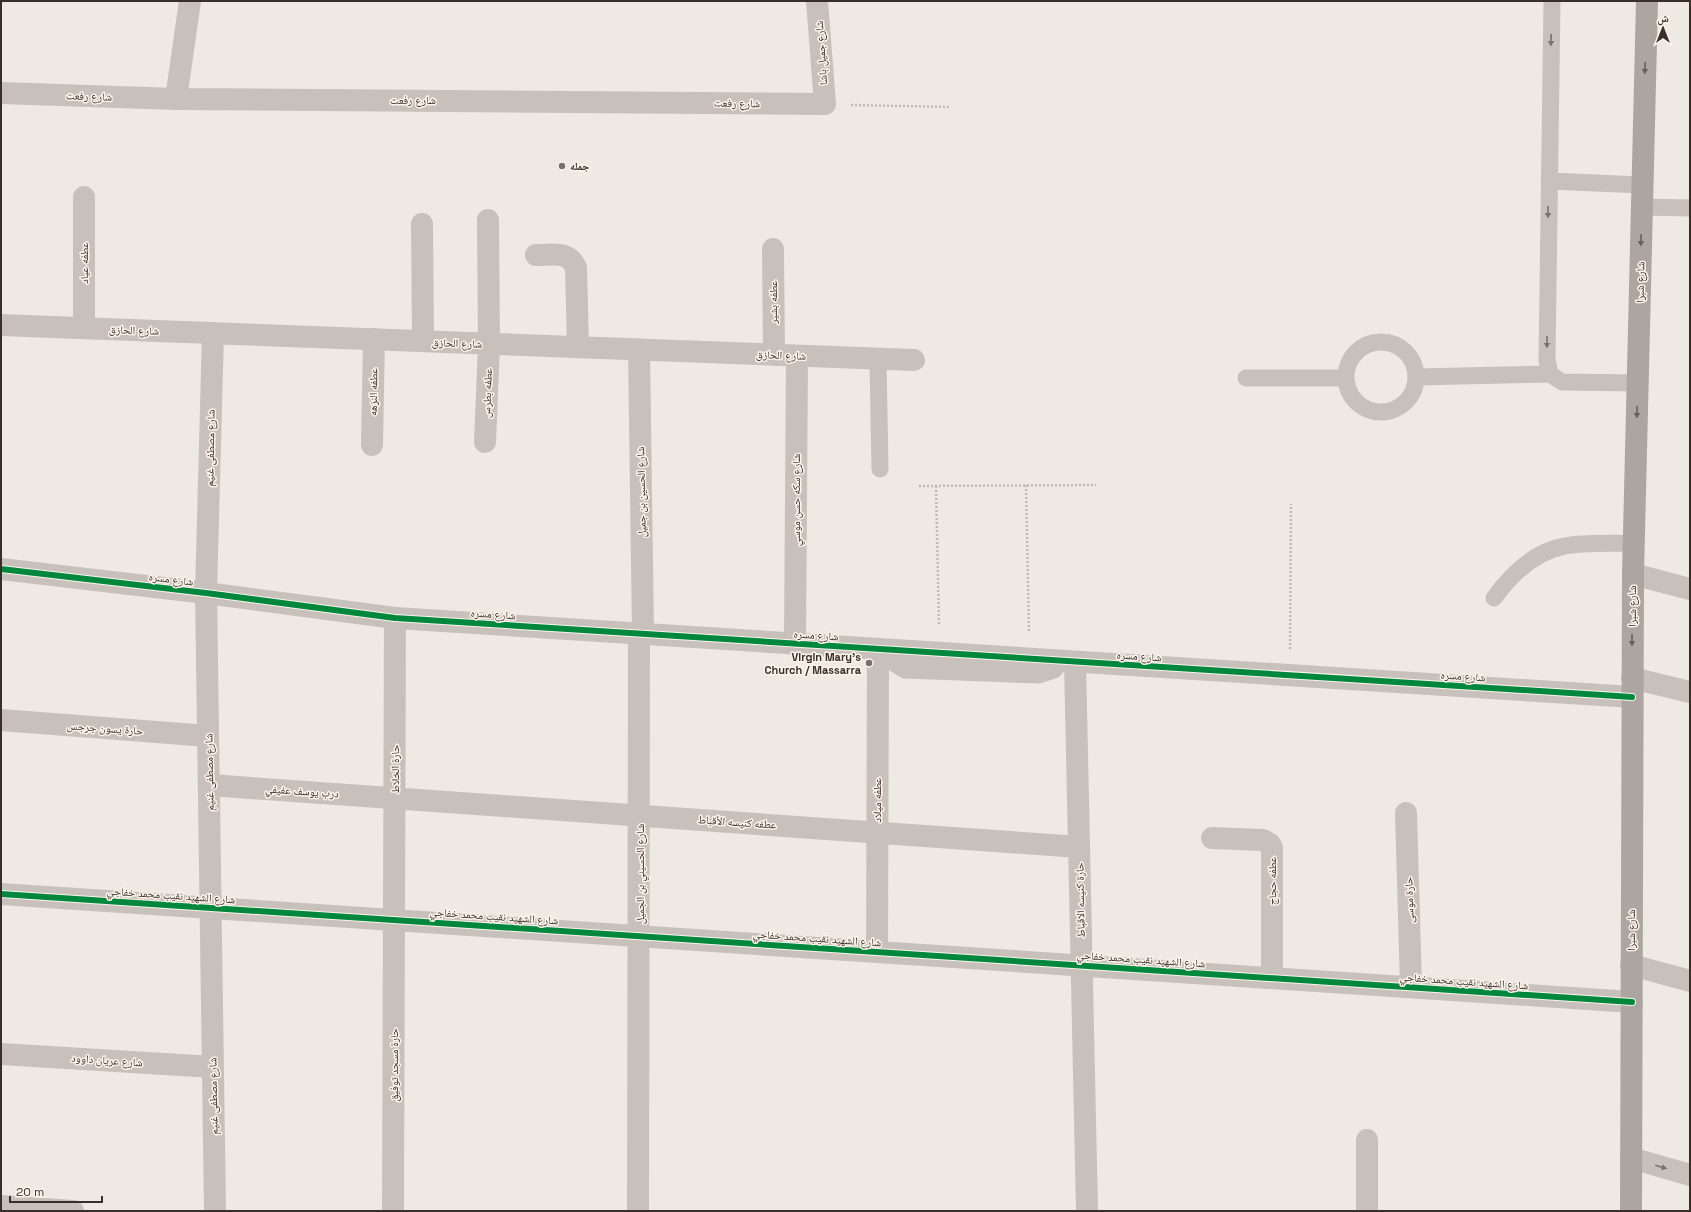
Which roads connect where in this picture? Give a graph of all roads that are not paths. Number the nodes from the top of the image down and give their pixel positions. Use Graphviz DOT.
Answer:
graph roads {
  1 [pos="190,1"];
  2 [pos="817,1"];
  3 [pos="1552,1"];
  4 [pos="1647,1"];
  5 [pos="1,92"];
  6 [pos="176,99"];
  7 [pos="825,104"];
  8 [pos="1549,181"];
  9 [pos="1642,185"];
  10 [pos="84,197"];
  11 [pos="1642,207"];
  12 [pos="1690,208"];
  13 [pos="488,220"];
  14 [pos="422,224"];
  15 [pos="773,248"];
  16 [pos="536,255"];
  17 [pos="1,325"];
  18 [pos="84,328"];
  19 [pos="213,333"];
  20 [pos="374,339"];
  21 [pos="423,341"];
  22 [pos="488,344"];
  23 [pos="578,347"];
  24 [pos="639,350"];
  25 [pos="774,355"];
  26 [pos="797,356"];
  27 [pos="878,359"];
  28 [pos="914,360"];
  29 [pos="1550,374"];
  30 [pos="1416,376"];
  31 [pos="1246,378"];
  32 [pos="1346,378"];
  33 [pos="1637,383"];
  34 [pos="484,442"];
  35 [pos="372,445"];
  36 [pos="880,469"];
  37 [pos="1634,543"];
  38 [pos="1,569"];
  39 [pos="1633,574"];
  40 [pos="1690,589"];
  41 [pos="206,593"];
  42 [pos="1494,598"];
  43 [pos="395,618"];
  44 [pos="641,634"];
  45 [pos="796,644"];
  46 [pos="882,649"];
  47 [pos="1068,661"];
  48 [pos="1632,688"];
  49 [pos="1690,692"];
  50 [pos="1,720"];
  51 [pos="208,736"];
  52 [pos="209,784"];
  53 [pos="394,798"];
  54 [pos="1406,813"];
  55 [pos="639,815"];
  56 [pos="877,832"];
  57 [pos="1212,838"];
  58 [pos="1079,847"];
  59 [pos="1,894"];
  60 [pos="210,908"];
  61 [pos="394,920"];
  62 [pos="640,936"];
  63 [pos="877,952"];
  64 [pos="1081,965"];
  65 [pos="1631,965"];
  66 [pos="1272,978"];
  67 [pos="1690,981"];
  68 [pos="1411,987"];
  69 [pos="1632,1002"];
  70 [pos="1,1054"];
  71 [pos="213,1067"];
  72 [pos="1367,1140"];
  73 [pos="1631,1158"];
  74 [pos="1690,1175"];
  75 [pos="1,1206"];
  76 [pos="48,1210"];
  77 [pos="72,1211"];
  78 [pos="215,1211"];
  79 [pos="393,1211"];
  80 [pos="638,1211"];
  81 [pos="1087,1211"];
  82 [pos="1367,1211"];
  83 [pos="1631,1211"];
  1 -- 6 [label="street"];
  2 -- 7 [label="street, شارع جميل باشا"];
  3 -- 8 [label="lane, one-way"];
  4 -- 9 [label="main road, شارع شبرا, one-way"];
  5 -- 6 [label="street, شارع رفعت"];
  6 -- 7 [label="street, شارع رفعت"];
  8 -- 9 [label="lane"];
  8 -- 29 [label="lane, one-way"];
  9 -- 11 [label="main road, شارع شبرا"];
  10 -- 18 [label="street, عطفه عياد"];
  11 -- 12 [label="lane"];
  11 -- 33 [label="main road, شارع شبرا, one-way"];
  13 -- 22 [label="street, عطفه بطرس"];
  14 -- 21 [label="street"];
  15 -- 25 [label="street, عطفه بشير"];
  16 -- 23 [label="street"];
  17 -- 18 [label="street, شارع الحازق"];
  18 -- 19 [label="street, شارع الحازق"];
  19 -- 20 [label="street, شارع الحازق"];
  19 -- 41 [label="street, شارع مصطفى غنيم"];
  20 -- 21 [label="street, شارع الحازق"];
  20 -- 35 [label="street, عطفه النزهه"];
  21 -- 22 [label="street, شارع الحازق"];
  22 -- 23 [label="street, شارع الحازق"];
  22 -- 34 [label="street, عطفه بطرس"];
  23 -- 24 [label="street, شارع الحازق"];
  24 -- 25 [label="street, شارع الحازق"];
  24 -- 44 [label="street, شارع الحسين بن جميل"];
  25 -- 26 [label="street, شارع الحازق"];
  26 -- 27 [label="street, شارع الحازق"];
  26 -- 45 [label="street, شارع سكه حسن موسي"];
  27 -- 28 [label="street, شارع الحازق"];
  27 -- 36 [label="lane"];
  29 -- 30 [label="lane"];
  29 -- 33 [label="lane"];
  30 -- 32 [label="lane"];
  30 -- 32 [label="lane"];
  31 -- 32 [label="lane"];
  33 -- 37 [label="main road, شارع شبرا, one-way"];
  37 -- 39 [label="main road, شارع شبرا"];
  37 -- 42 [label="lane"];
  38 -- 41 [label="street, شارع مسره"];
  39 -- 40 [label="street"];
  39 -- 48 [label="main road, شارع شبرا, one-way"];
  41 -- 43 [label="street, شارع مسره"];
  41 -- 51 [label="street, شارع مصطفى غنيم"];
  43 -- 44 [label="street, شارع مسره"];
  43 -- 53 [label="street, حارة الخلاط"];
  44 -- 45 [label="street, شارع مسره"];
  44 -- 55 [label="street, شارع الحسيني بن الجميل"];
  45 -- 46 [label="street, شارع مسره"];
  46 -- 47 [label="street, شارع مسره"];
  46 -- 47 [label="lane"];
  46 -- 56 [label="street, عطفه ميلاد"];
  47 -- 48 [label="street, شارع مسره"];
  47 -- 58 [label="street, حارة كنيسه الاقباط"];
  48 -- 49 [label="street, شارع مسره"];
  48 -- 65 [label="main road, شارع شبرا"];
  50 -- 51 [label="street, حارة يسون جرجس"];
  51 -- 52 [label="street, شارع مصطفى غنيم"];
  52 -- 53 [label="street, درب يوسف عفيفي"];
  52 -- 60 [label="street, شارع مصطفى غنيم"];
  53 -- 55 [label="street, عطفه كنيسه الأقباط"];
  53 -- 61 [label="street, حارة الخلاط"];
  54 -- 68 [label="street, حارة موسى"];
  55 -- 56 [label="street, عطفه كنيسه الأقباط"];
  55 -- 62 [label="street, شارع الحسيني بن الجميل"];
  56 -- 58 [label="street, عطفه كنيسه الأقباط"];
  56 -- 63 [label="street, عطفه ميلاد"];
  57 -- 66 [label="street, عطفه حجاج"];
  58 -- 64 [label="street, حارة كنيسه الاقباط"];
  59 -- 60 [label="street, شارع الشهيد نقيب محمد خفاجي"];
  60 -- 61 [label="street, شارع الشهيد نقيب محمد خفاجي"];
  60 -- 71 [label="street, شارع مصطفى غنيم"];
  61 -- 62 [label="street, شارع الشهيد نقيب محمد خفاجي"];
  61 -- 79 [label="street, حارة مسجد توفيق"];
  62 -- 63 [label="street, شارع الشهيد نقيب محمد خفاجي"];
  62 -- 80 [label="street, شارع الحسيني بن الجميل"];
  63 -- 64 [label="street, شارع الشهيد نقيب محمد خفاجي"];
  64 -- 66 [label="street, شارع الشهيد نقيب محمد خفاجي"];
  64 -- 81 [label="street, حارة كنيسه الاقباط"];
  65 -- 67 [label="street"];
  65 -- 69 [label="main road, شارع شبرا"];
  66 -- 68 [label="street, شارع الشهيد نقيب محمد خفاجي"];
  68 -- 69 [label="street, شارع الشهيد نقيب محمد خفاجي"];
  69 -- 73 [label="main road, شارع شبرا"];
  70 -- 71 [label="street, شارع عريان داوود"];
  71 -- 78 [label="street, شارع مصطفى غنيم"];
  72 -- 82 [label="street"];
  73 -- 74 [label="street, one-way"];
  73 -- 83 [label="main road, شارع شبرا"];
  75 -- 76 [label="street"];
  76 -- 77 [label="street"];
}
